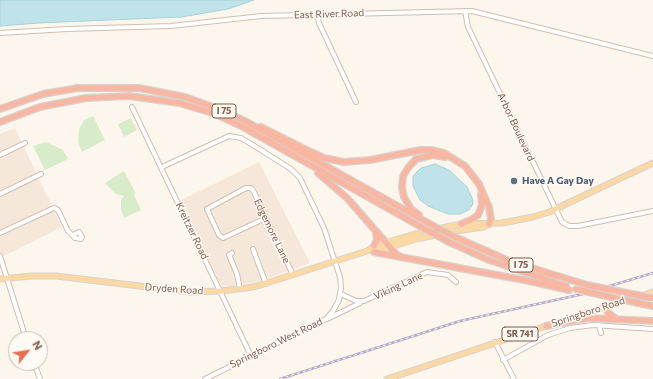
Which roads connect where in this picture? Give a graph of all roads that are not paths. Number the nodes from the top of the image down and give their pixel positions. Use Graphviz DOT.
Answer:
graph roads {
  1 [pos="464,11"];
  2 [pos="317,14"];
  3 [pos="0,33"];
  4 [pos="653,56"];
  5 [pos="356,102"];
  6 [pos="132,107"];
  7 [pos="0,109"];
  8 [pos="245,121"];
  9 [pos="0,122"];
  10 [pos="25,143"];
  11 [pos="292,154"];
  12 [pos="0,155"];
  13 [pos="653,163"];
  14 [pos="162,167"];
  15 [pos="41,174"];
  16 [pos="0,194"];
  17 [pos="481,195"];
  18 [pos="555,209"];
  19 [pos="653,211"];
  20 [pos="266,218"];
  21 [pos="427,222"];
  22 [pos="461,224"];
  23 [pos="489,224"];
  24 [pos="373,228"];
  25 [pos="0,233"];
  26 [pos="73,235"];
  27 [pos="389,245"];
  28 [pos="254,249"];
  29 [pos="374,249"];
  30 [pos="232,253"];
  31 [pos="0,256"];
  32 [pos="336,261"];
  33 [pos="416,261"];
  34 [pos="293,275"];
  35 [pos="7,278"];
  36 [pos="0,279"];
  37 [pos="456,282"];
  38 [pos="266,284"];
  39 [pos="240,289"];
  40 [pos="572,289"];
  41 [pos="221,292"];
  42 [pos="340,294"];
  43 [pos="653,296"];
  44 [pos="362,302"];
  45 [pos="607,306"];
  46 [pos="653,306"];
  47 [pos="618,319"];
  48 [pos="323,321"];
  49 [pos="653,321"];
  50 [pos="599,325"];
  51 [pos="546,326"];
  52 [pos="653,329"];
  53 [pos="24,331"];
  54 [pos="601,333"];
  55 [pos="495,342"];
  56 [pos="251,356"];
  57 [pos="504,360"];
  58 [pos="205,379"];
  59 [pos="387,379"];
  60 [pos="514,379"];
  1 -- 2 [label="street, East River Road"];
  1 -- 4 [label="street, East River Road"];
  1 -- 18 [label="street, Arbor Boulevard"];
  2 -- 3 [label="street, East River Road"];
  2 -- 5 [label="street"];
  6 -- 14 [label="street, Kreitzer Road"];
  7 -- 8 [label="highway, I 75"];
  8 -- 21 [label="highway, I 75"];
  8 -- 23 [label="highway"];
  9 -- 11 [label="highway, I 75"];
  10 -- 12 [label="street"];
  11 -- 24 [label="highway"];
  11 -- 40 [label="highway, I 75, bridge"];
  13 -- 18 [label="main road, Dryden Road"];
  14 -- 32 [label="street, Springboro West Road"];
  14 -- 41 [label="street, Kreitzer Road"];
  15 -- 16 [label="street"];
  17 -- 21 [label="highway"];
  17 -- 22 [label="highway"];
  17 -- 23 [label="highway"];
  18 -- 19 [label="street, Arbor Boulevard"];
  18 -- 23 [label="main road, Dryden Road"];
  20 -- 20 [label="street, Edgemore Lane"];
  20 -- 34 [label="street, Edgemore Lane"];
  21 -- 43 [label="highway, I 75, bridge"];
  22 -- 23 [label="main road, Dryden Road"];
  22 -- 27 [label="main road, Dryden Road"];
  23 -- 27 [label="main road, Dryden Road"];
  24 -- 27 [label="highway"];
  24 -- 29 [label="highway"];
  25 -- 26 [label="street"];
  27 -- 29 [label="main road, Dryden Road"];
  27 -- 33 [label="highway"];
  28 -- 38 [label="street"];
  29 -- 32 [label="main road, Dryden Road"];
  29 -- 33 [label="highway"];
  30 -- 39 [label="street"];
  31 -- 35 [label="street"];
  32 -- 34 [label="main road, Dryden Road"];
  32 -- 42 [label="street, Springboro West Road"];
  33 -- 40 [label="highway"];
  34 -- 38 [label="main road, Dryden Road"];
  35 -- 36 [label="main road, Dryden Road"];
  35 -- 41 [label="main road, Dryden Road"];
  35 -- 53 [label="street"];
  37 -- 44 [label="street, Viking Lane"];
  38 -- 39 [label="main road, Dryden Road"];
  39 -- 41 [label="main road, Dryden Road"];
  40 -- 46 [label="highway, I 75, bridge"];
  41 -- 56 [label="street, Kreitzer Road"];
  42 -- 44 [label="street, Viking Lane"];
  42 -- 48 [label="street, Springboro West Road"];
  43 -- 45 [label="main road, Springboro Road / SR 741"];
  44 -- 48 [label="street, Viking Lane"];
  45 -- 47 [label="highway"];
  45 -- 51 [label="main road, Springboro Road / SR 741"];
  47 -- 49 [label="highway"];
  47 -- 51 [label="highway"];
  48 -- 56 [label="street, Springboro West Road"];
  50 -- 52 [label="street"];
  50 -- 54 [label="street"];
  50 -- 57 [label="street"];
  51 -- 55 [label="main road, Springboro Road / SR 741"];
  55 -- 57 [label="street"];
  55 -- 59 [label="main road, Springboro Road / SR 741"];
  56 -- 58 [label="street, Springboro West Road"];
  57 -- 60 [label="street"];
}
